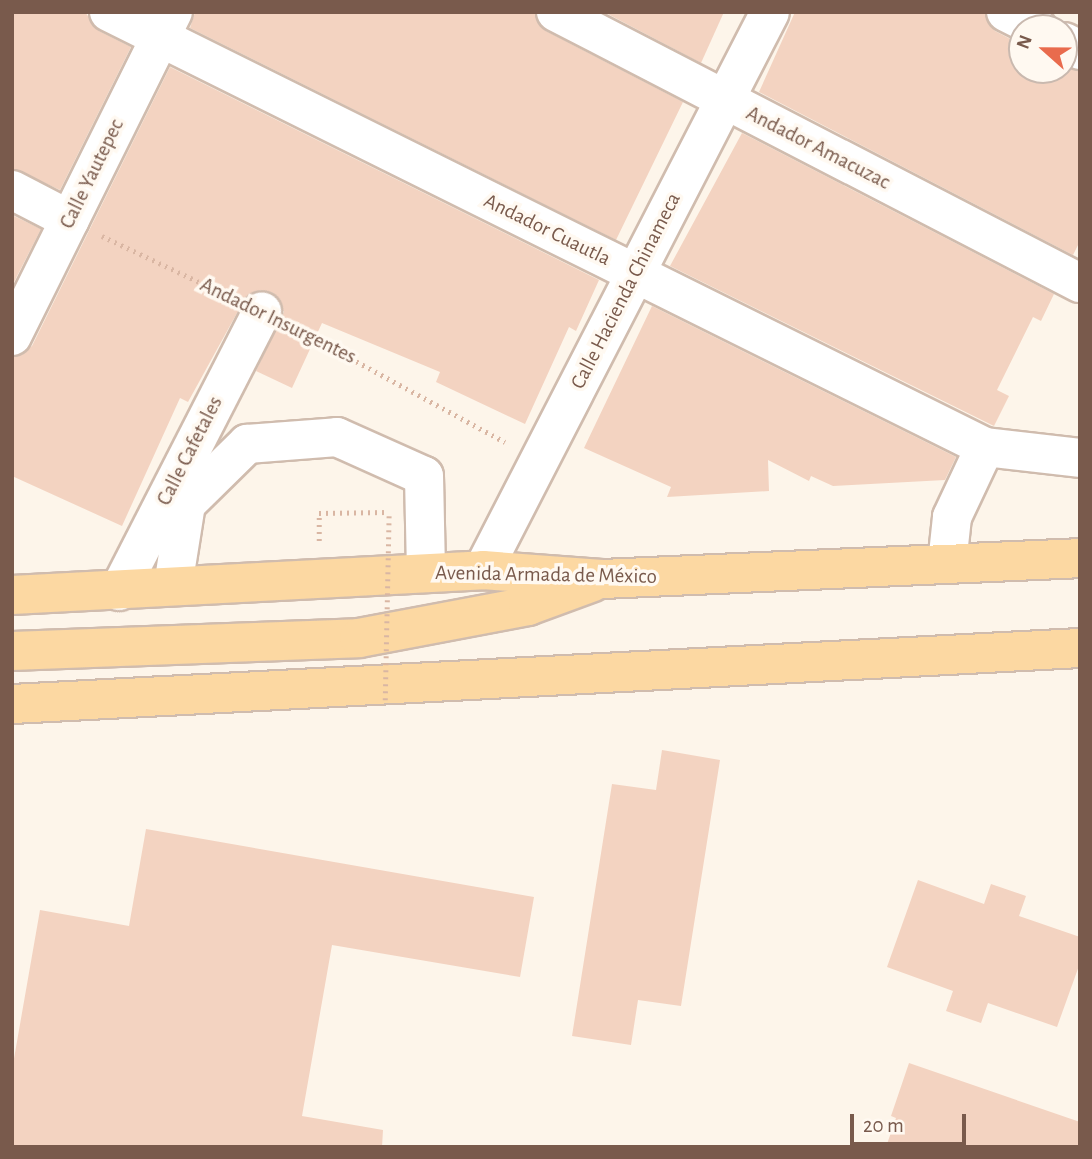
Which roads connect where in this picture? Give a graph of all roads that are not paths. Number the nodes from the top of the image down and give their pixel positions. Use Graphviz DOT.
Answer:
graph roads {
  1 [pos="109,12"];
  2 [pos="556,12"];
  3 [pos="770,12"];
  4 [pos="166,25"];
  5 [pos="725,100"];
  6 [pos="12,190"];
  7 [pos="70,220"];
  8 [pos="635,273"];
  9 [pos="1080,283"];
  10 [pos="262,312"];
  11 [pos="12,336"];
  12 [pos="985,447"];
  13 [pos="1080,458"];
  14 [pos="1080,558"];
  15 [pos="947,564"];
  16 [pos="483,570"];
  17 [pos="426,573"];
  18 [pos="602,579"];
  19 [pos="173,586"];
  20 [pos="118,591"];
  21 [pos="12,595"];
  22 [pos="1080,648"];
  23 [pos="12,651"];
  24 [pos="12,704"];
  1 -- 4 [label="street, Andador Cuautla"];
  2 -- 5 [label="street, Andador Amacuzac"];
  3 -- 5 [label="street, Calle Hacienda Chinameca"];
  4 -- 7 [label="street, Calle Yautepec"];
  4 -- 8 [label="street, Andador Cuautla"];
  5 -- 8 [label="street, Calle Hacienda Chinameca"];
  5 -- 9 [label="street, Andador Amacuzac"];
  6 -- 7 [label="street"];
  7 -- 11 [label="street, Calle Yautepec"];
  8 -- 12 [label="street, Andador Cuautla"];
  8 -- 16 [label="street, Calle Hacienda Chinameca"];
  10 -- 20 [label="street, Calle Cafetales"];
  12 -- 13 [label="street, Andador Cuautla"];
  12 -- 15 [label="street"];
  14 -- 15 [label="main road, Avenida Armada de México"];
  15 -- 18 [label="main road, Avenida Armada de México"];
  16 -- 17 [label="main road, Avenida Armada de México"];
  16 -- 18 [label="main road, Avenida Armada de México"];
  17 -- 19 [label="main road, Avenida Armada de México"];
  17 -- 19 [label="street"];
  18 -- 23 [label="main road"];
  19 -- 20 [label="main road, Avenida Armada de México"];
  20 -- 21 [label="main road, Avenida Armada de México"];
  22 -- 24 [label="main road"];
}
